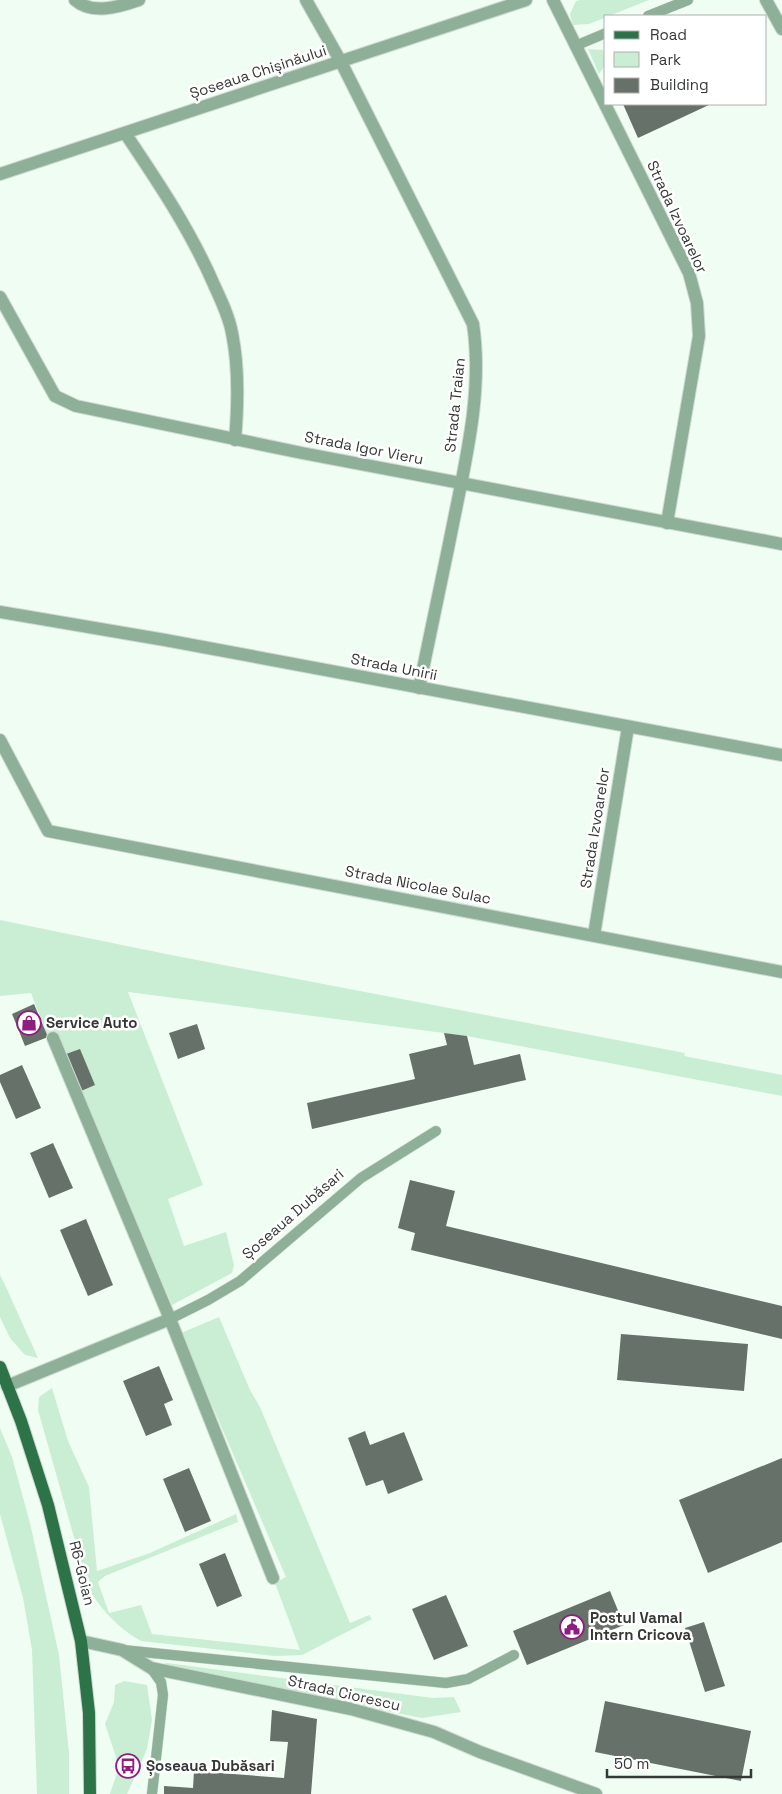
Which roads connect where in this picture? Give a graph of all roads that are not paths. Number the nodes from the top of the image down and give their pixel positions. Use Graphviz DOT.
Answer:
graph roads {
  1 [pos="74,0"];
  2 [pos="139,0"];
  3 [pos="306,0"];
  4 [pos="526,0"];
  5 [pos="553,0"];
  6 [pos="688,0"];
  7 [pos="766,0"];
  8 [pos="650,15"];
  9 [pos="782,29"];
  10 [pos="604,34"];
  11 [pos="576,46"];
  12 [pos="341,62"];
  13 [pos="604,103"];
  14 [pos="605,105"];
  15 [pos="125,132"];
  16 [pos="0,174"];
  17 [pos="0,297"];
  18 [pos="235,440"];
  19 [pos="462,483"];
  20 [pos="667,523"];
  21 [pos="782,544"];
  22 [pos="0,612"];
  23 [pos="419,688"];
  24 [pos="628,727"];
  25 [pos="0,740"];
  26 [pos="782,755"];
  27 [pos="594,935"];
  28 [pos="782,972"];
  29 [pos="53,1038"];
  30 [pos="436,1131"];
  31 [pos="170,1319"];
  32 [pos="0,1367"];
  33 [pos="7,1386"];
  34 [pos="273,1578"];
  35 [pos="81,1641"];
  36 [pos="122,1650"];
  37 [pos="514,1656"];
  38 [pos="151,1668"];
  39 [pos="90,1794"];
  40 [pos="152,1794"];
  41 [pos="596,1794"];
  1 -- 2 [label="street"];
  3 -- 12 [label="street, Strada Traian"];
  4 -- 12 [label="street, Șoseaua Chișinăului"];
  5 -- 11 [label="street, Strada Izvoarelor"];
  6 -- 8 [label="lane"];
  7 -- 9 [label="street"];
  10 -- 11 [label="lane"];
  11 -- 13 [label="street, Strada Izvoarelor"];
  12 -- 15 [label="street, Șoseaua Chișinăului"];
  12 -- 19 [label="street, Strada Traian"];
  14 -- 20 [label="street, Strada Izvoarelor"];
  15 -- 16 [label="street, Șoseaua Chișinăului"];
  15 -- 18 [label="street"];
  17 -- 18 [label="street, Strada Igor Vieru"];
  18 -- 19 [label="street, Strada Igor Vieru"];
  19 -- 20 [label="street, Strada Igor Vieru"];
  19 -- 23 [label="street, Strada Traian"];
  20 -- 21 [label="street, Strada Igor Vieru"];
  22 -- 23 [label="street, Strada Unirii"];
  23 -- 24 [label="street, Strada Unirii"];
  24 -- 26 [label="street, Strada Unirii"];
  24 -- 27 [label="street, Strada Izvoarelor"];
  25 -- 27 [label="street, Strada Nicolae Sulac"];
  27 -- 28 [label="street, Strada Nicolae Sulac"];
  29 -- 31 [label="street"];
  30 -- 31 [label="lane, Șoseaua Dubăsari"];
  31 -- 33 [label="street, Șoseaua Dubăsari"];
  31 -- 34 [label="street"];
  32 -- 33 [label="main road, R6-Goian"];
  33 -- 35 [label="main road, R6-Goian"];
  35 -- 36 [label="street, Strada Ciorescu"];
  35 -- 39 [label="main road, R6-Goian"];
  36 -- 37 [label="lane"];
  36 -- 38 [label="street, Strada Ciorescu"];
  38 -- 40 [label="lane"];
  38 -- 41 [label="street, Strada Ciorescu"];
}
